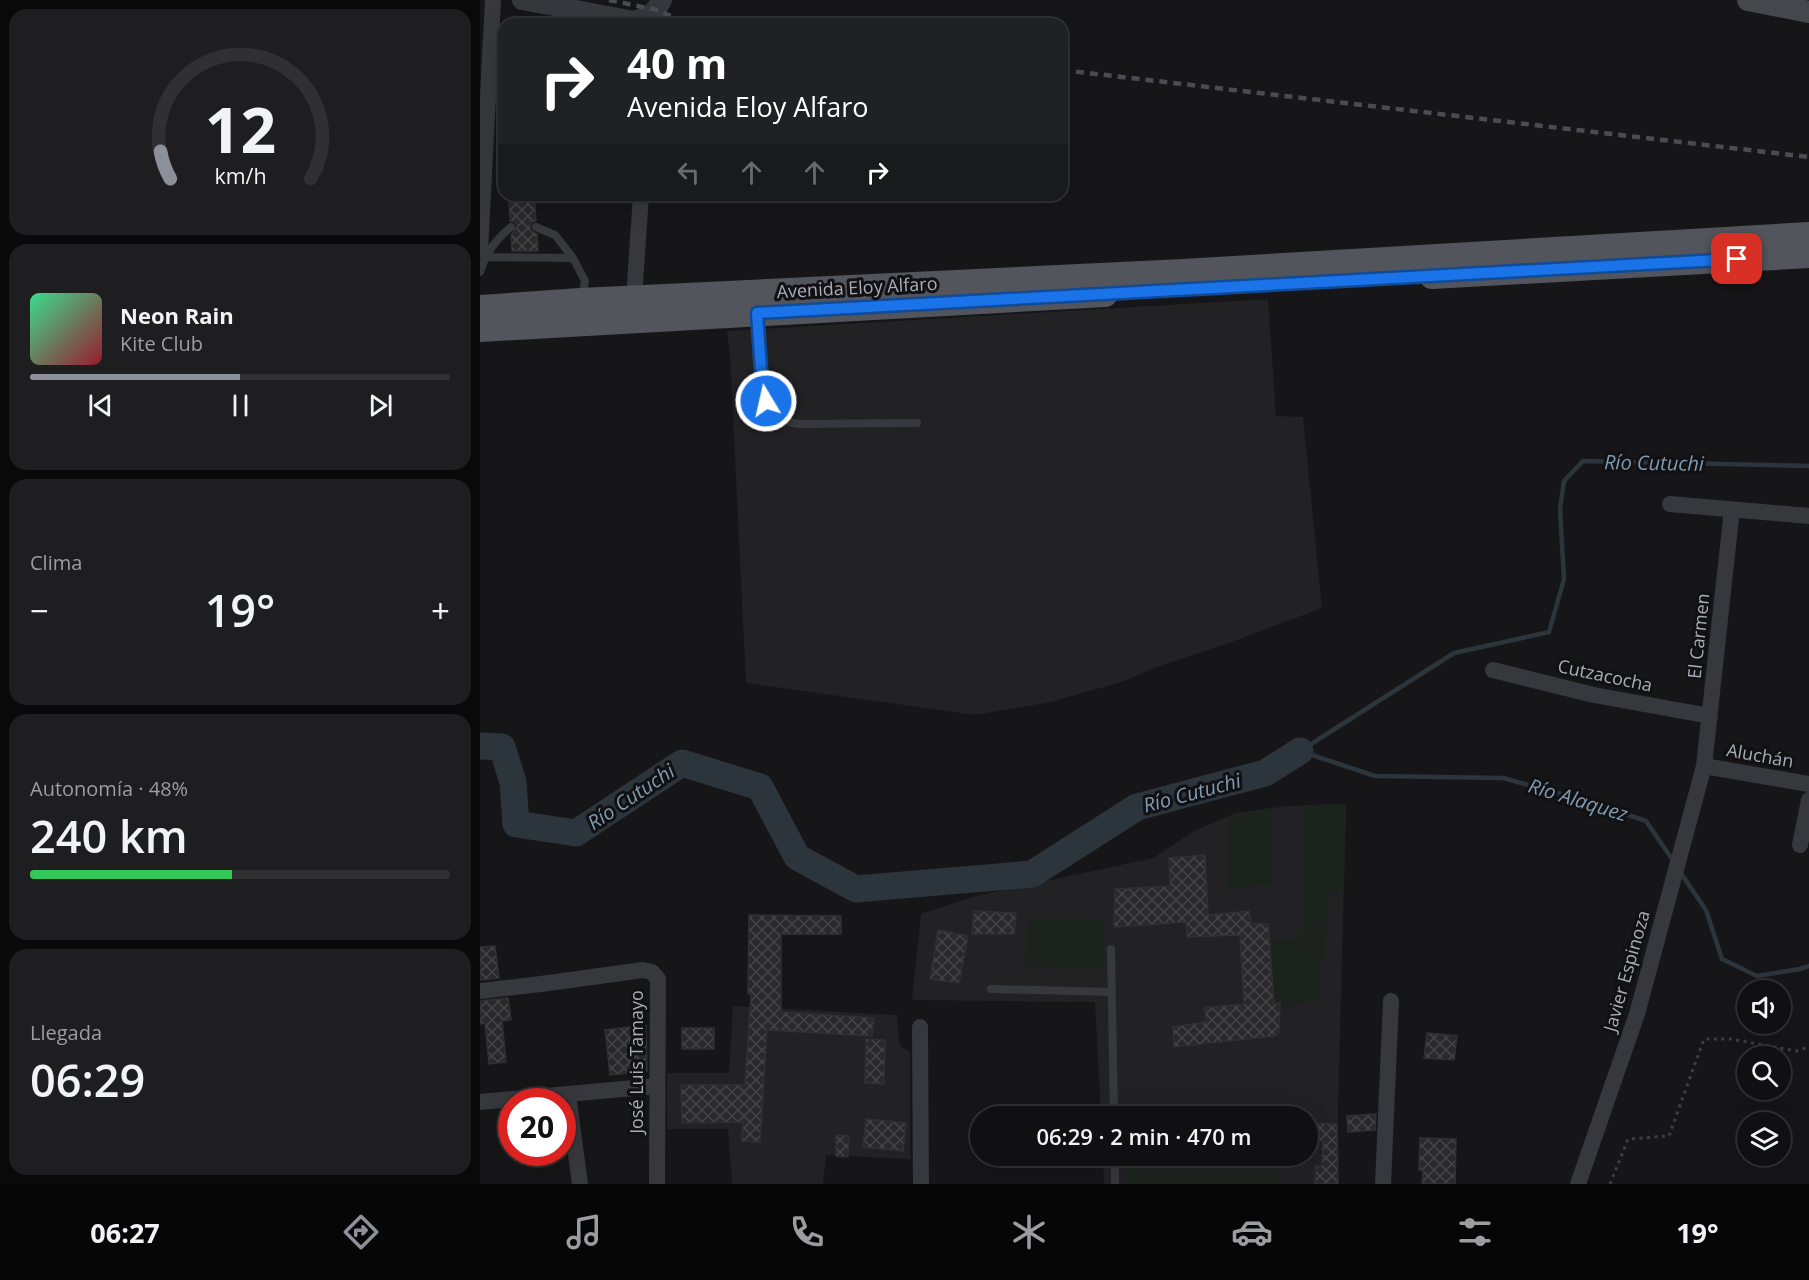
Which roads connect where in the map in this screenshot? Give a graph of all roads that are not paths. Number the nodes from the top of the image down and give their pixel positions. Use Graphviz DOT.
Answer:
graph roads {
  1 [pos="493,0"];
  2 [pos="522,0"];
  3 [pos="1748,0"];
  4 [pos="1809,12"];
  5 [pos="618,18"];
  6 [pos="641,201"];
  7 [pos="511,227"];
  8 [pos="536,227"];
  9 [pos="1809,235"];
  10 [pos="482,254"];
  11 [pos="1809,255"];
  12 [pos="573,258"];
  13 [pos="480,272"];
  14 [pos="634,298"];
  15 [pos="581,301"];
  16 [pos="480,308"];
  17 [pos="757,313"];
  18 [pos="480,329"];
  19 [pos="916,423"];
  20 [pos="1670,504"];
  21 [pos="1732,509"];
  22 [pos="1809,516"];
  23 [pos="1493,670"];
  24 [pos="1710,716"];
  25 [pos="1702,773"];
  26 [pos="1809,784"];
  27 [pos="1809,800"];
  28 [pos="1800,845"];
  29 [pos="1111,949"];
  30 [pos="991,989"];
  31 [pos="480,991"];
  32 [pos="1112,992"];
  33 [pos="1390,1001"];
  34 [pos="920,1027"];
  35 [pos="656,1086"];
  36 [pos="576,1094"];
  37 [pos="498,1101"];
  38 [pos="480,1102"];
  39 [pos="1114,1106"];
  40 [pos="576,1154"];
  41 [pos="1115,1166"];
  42 [pos="580,1184"];
  43 [pos="657,1184"];
  44 [pos="921,1184"];
  45 [pos="1116,1184"];
  46 [pos="1383,1184"];
  47 [pos="1578,1184"];
  1 -- 10 [label="street"];
  2 -- 5 [label="street"];
  3 -- 4 [label="main road"];
  6 -- 14 [label="street"];
  7 -- 10 [label="lane"];
  8 -- 12 [label="lane"];
  9 -- 14 [label="main road, Avenida Eloy Alfaro"];
  10 -- 12 [label="lane"];
  10 -- 13 [label="lane"];
  11 -- 17 [label="main road, Avenida Eloy Alfaro"];
  12 -- 15 [label="lane"];
  14 -- 15 [label="main road, Avenida Eloy Alfaro"];
  15 -- 16 [label="main road, Avenida Eloy Alfaro"];
  17 -- 18 [label="main road, Avenida Eloy Alfaro"];
  17 -- 19 [label="lane"];
  20 -- 21 [label="street"];
  21 -- 22 [label="street"];
  21 -- 24 [label="street, El Carmen"];
  23 -- 24 [label="street, Cutzacocha"];
  24 -- 25 [label="street, El Carmen"];
  25 -- 26 [label="street, Aluchán"];
  25 -- 47 [label="street, Javier Espinoza"];
  27 -- 28 [label="street"];
  29 -- 32 [label="lane"];
  30 -- 32 [label="lane"];
  31 -- 35 [label="street, José Luis Tamayo"];
  32 -- 39 [label="lane"];
  33 -- 46 [label="street"];
  34 -- 44 [label="street"];
  35 -- 36 [label="street"];
  35 -- 43 [label="street, José Luis Tamayo"];
  37 -- 38 [label="street"];
  40 -- 42 [label="street"];
  41 -- 45 [label="lane"];
}
